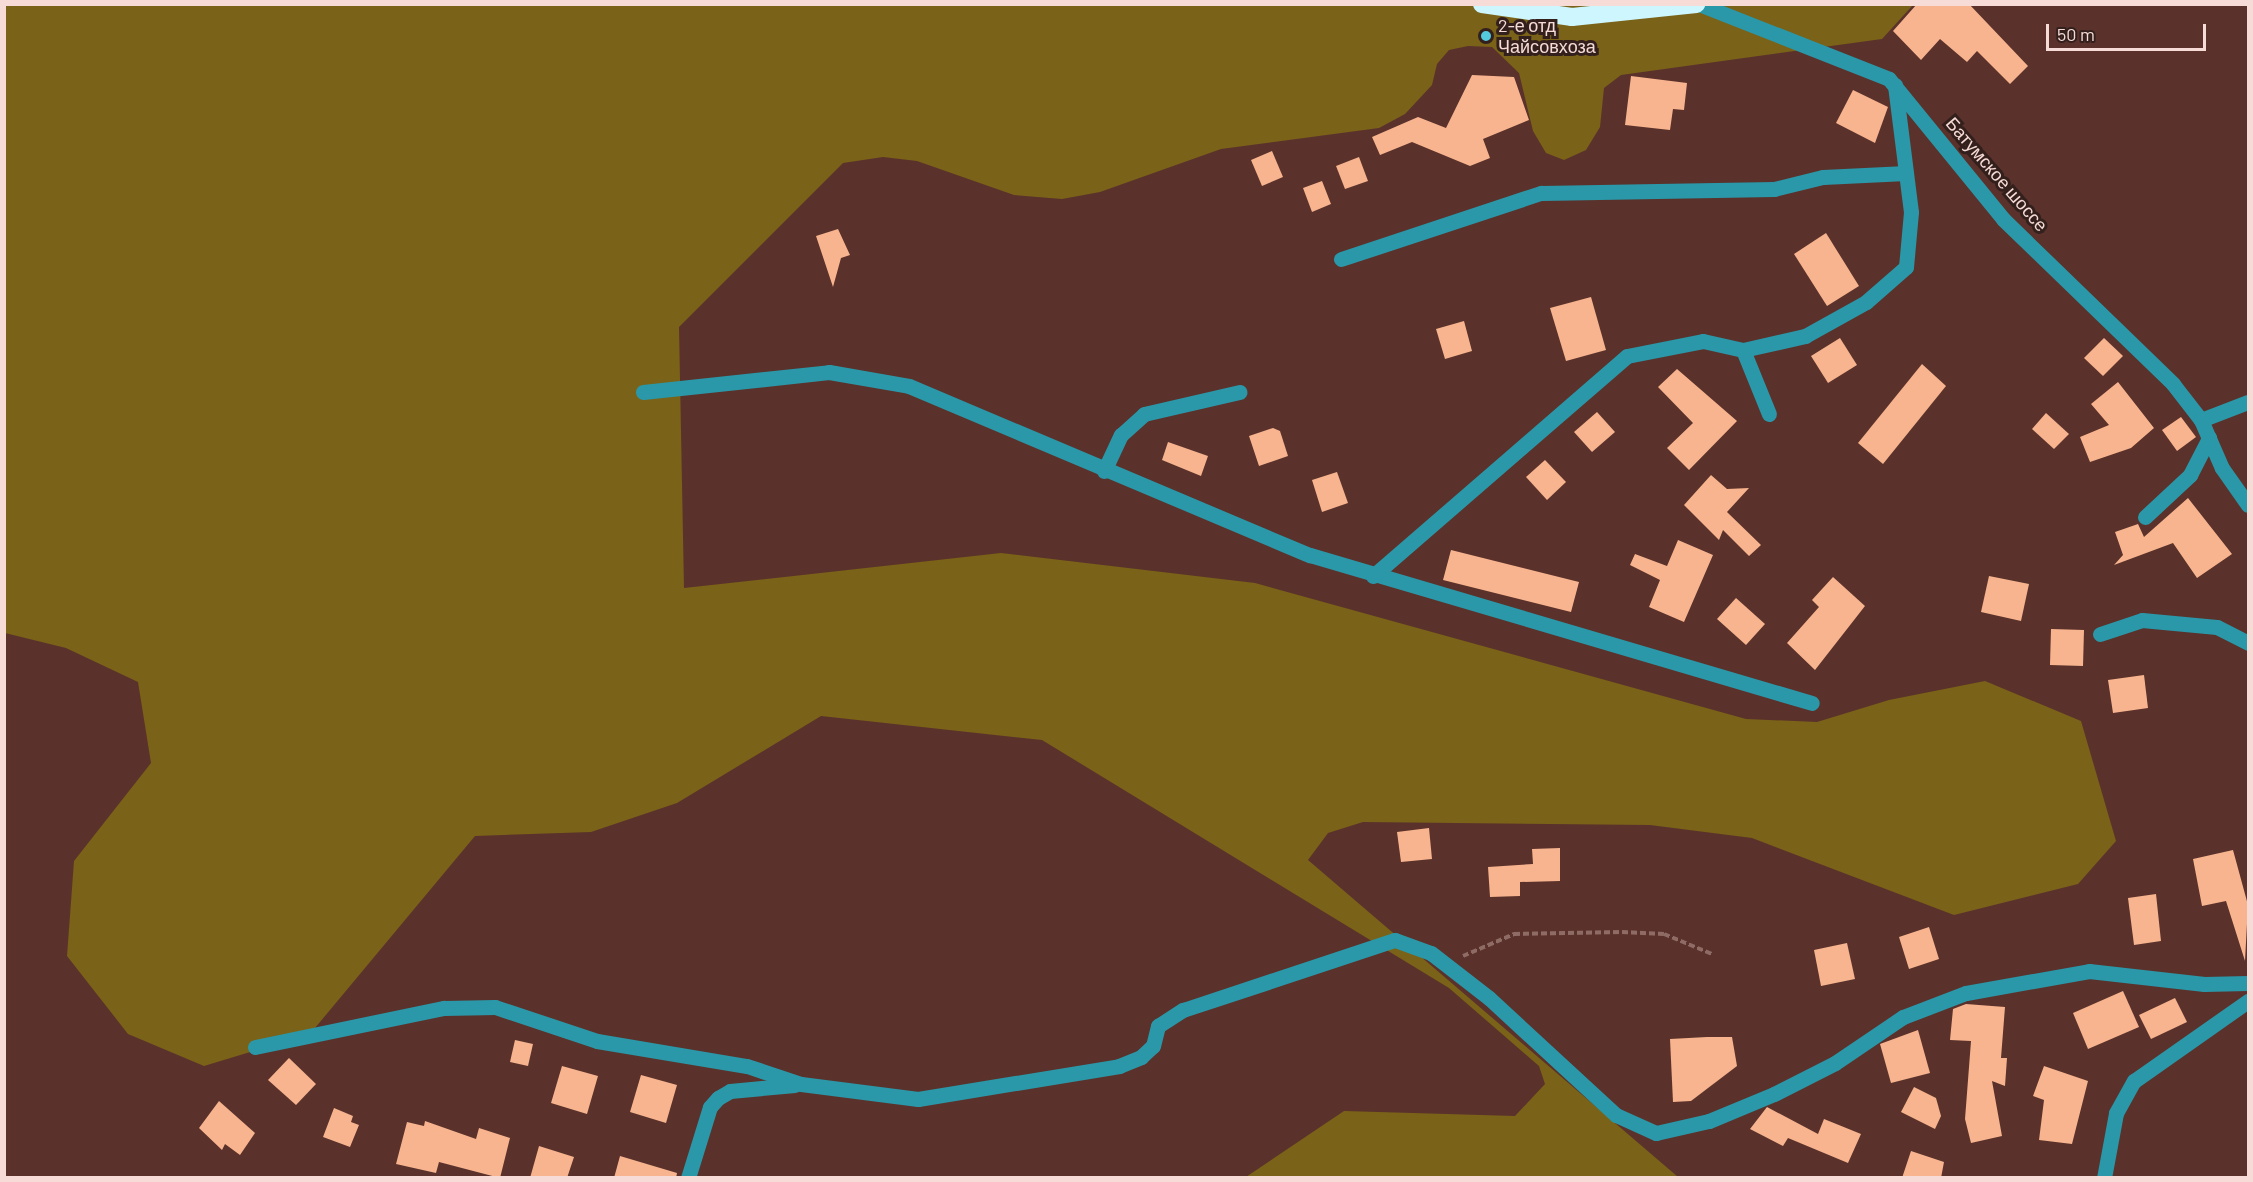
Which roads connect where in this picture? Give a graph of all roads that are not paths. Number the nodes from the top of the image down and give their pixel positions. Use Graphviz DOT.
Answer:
graph roads {
  1 [pos="1482,4"];
  2 [pos="1697,4"];
  3 [pos="1895,85"];
  4 [pos="1906,173"];
  5 [pos="1341,259"];
  6 [pos="1743,350"];
  7 [pos="643,392"];
  8 [pos="1239,393"];
  9 [pos="2248,402"];
  10 [pos="1769,414"];
  11 [pos="2201,420"];
  12 [pos="2209,438"];
  13 [pos="1104,471"];
  14 [pos="2248,505"];
  15 [pos="2145,517"];
  16 [pos="1372,576"];
  17 [pos="2100,634"];
  18 [pos="2248,643"];
  19 [pos="1812,703"];
  20 [pos="2248,983"];
  21 [pos="2248,1001"];
  22 [pos="255,1047"];
  23 [pos="801,1084"];
  24 [pos="688,1178"];
  25 [pos="2104,1178"];
  1 -- 2 [label="highway, Батумское шоссе"];
  2 -- 3 [label="street, Батумское шоссе"];
  3 -- 4 [label="street"];
  3 -- 11 [label="street, Батумское шоссе"];
  4 -- 5 [label="street"];
  4 -- 6 [label="street"];
  6 -- 10 [label="street"];
  6 -- 16 [label="street"];
  7 -- 13 [label="street"];
  8 -- 13 [label="street"];
  9 -- 11 [label="street"];
  11 -- 12 [label="street, Батумское шоссе"];
  12 -- 14 [label="street, Батумское шоссе"];
  12 -- 15 [label="street"];
  13 -- 16 [label="street"];
  16 -- 19 [label="street"];
  17 -- 18 [label="street"];
  20 -- 23 [label="street"];
  21 -- 25 [label="street"];
  22 -- 23 [label="street"];
  23 -- 24 [label="street"];
}
